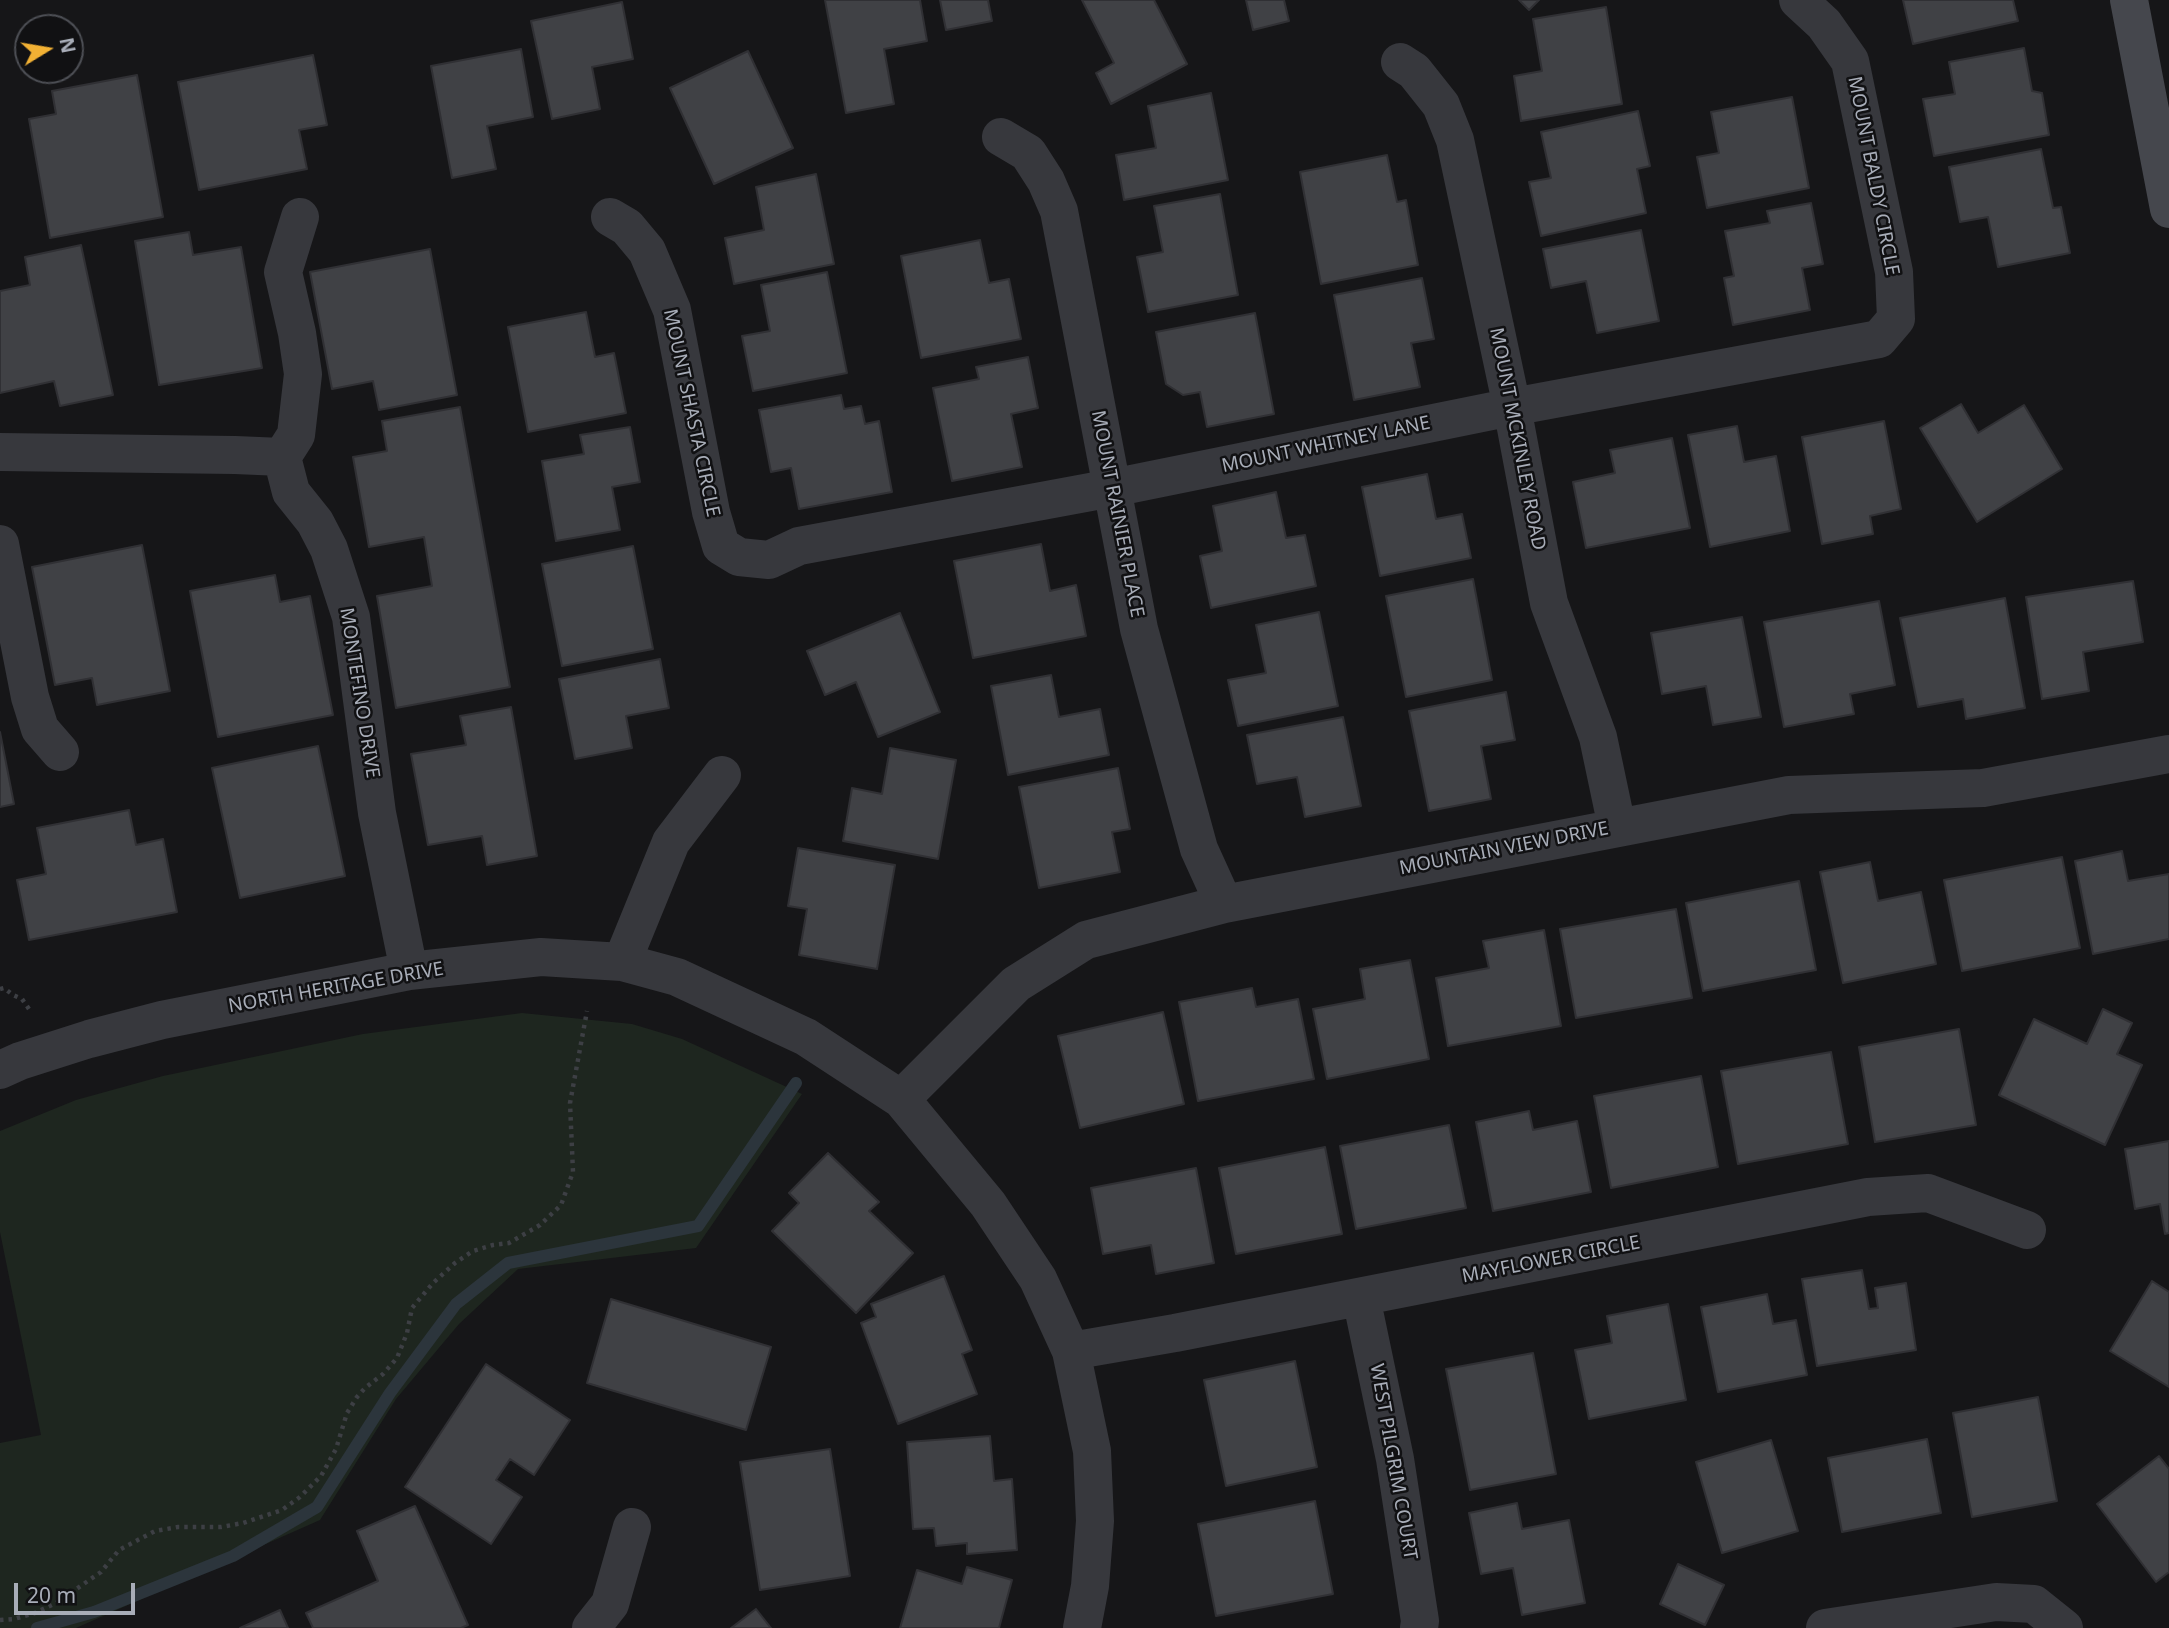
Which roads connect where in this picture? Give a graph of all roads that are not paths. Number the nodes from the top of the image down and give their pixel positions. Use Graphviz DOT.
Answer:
graph roads {
  1 [pos="1798,0"];
  2 [pos="2129,0"];
  3 [pos="1400,62"];
  4 [pos="1001,137"];
  5 [pos="2169,209"];
  6 [pos="300,217"];
  7 [pos="610,217"];
  8 [pos="1854,345"];
  9 [pos="1512,407"];
  10 [pos="0,452"];
  11 [pos="282,457"];
  12 [pos="1112,488"];
  13 [pos="0,544"];
  14 [pos="799,546"];
  15 [pos="60,752"];
  16 [pos="2169,754"];
  17 [pos="722,775"];
  18 [pos="1617,827"];
  19 [pos="1224,904"];
  20 [pos="622,962"];
  21 [pos="409,971"];
  22 [pos="0,1070"];
  23 [pos="901,1099"];
  24 [pos="2027,1230"];
  25 [pos="1361,1297"];
  26 [pos="1071,1351"];
  27 [pos="632,1527"];
  28 [pos="591,1628"];
  29 [pos="1082,1628"];
  30 [pos="1419,1628"];
  31 [pos="1825,1628"];
  32 [pos="2064,1628"];
  1 -- 8 [label="street, MOUNT BALDY CIRCLE"];
  2 -- 5 [label="street"];
  3 -- 9 [label="street, MOUNT MCKINLEY ROAD"];
  4 -- 12 [label="street, MOUNT RAINIER PLACE"];
  6 -- 11 [label="street"];
  7 -- 14 [label="street, MOUNT SHASTA CIRCLE"];
  8 -- 9 [label="street, MOUNT WHITNEY LANE"];
  9 -- 12 [label="street, MOUNT WHITNEY LANE"];
  9 -- 18 [label="street, MOUNT MCKINLEY ROAD"];
  10 -- 11 [label="street"];
  11 -- 21 [label="street, MONTEFINO DRIVE"];
  12 -- 14 [label="street, MOUNT WHITNEY LANE"];
  12 -- 19 [label="street, MOUNT RAINIER PLACE"];
  13 -- 15 [label="street"];
  16 -- 18 [label="street, MOUNTAIN VIEW DRIVE"];
  17 -- 20 [label="street"];
  18 -- 19 [label="street, MOUNTAIN VIEW DRIVE"];
  19 -- 23 [label="street, MOUNTAIN VIEW DRIVE"];
  20 -- 21 [label="street, NORTH HERITAGE DRIVE"];
  20 -- 23 [label="street, NORTH HERITAGE DRIVE"];
  21 -- 22 [label="street, NORTH HERITAGE DRIVE"];
  23 -- 26 [label="street, NORTH HERITAGE DRIVE"];
  24 -- 25 [label="street, MAYFLOWER CIRCLE"];
  25 -- 26 [label="street, MAYFLOWER CIRCLE"];
  25 -- 30 [label="street, WEST PILGRIM COURT"];
  26 -- 29 [label="street, NORTH HERITAGE DRIVE"];
  27 -- 28 [label="street"];
  31 -- 32 [label="street"];
}
